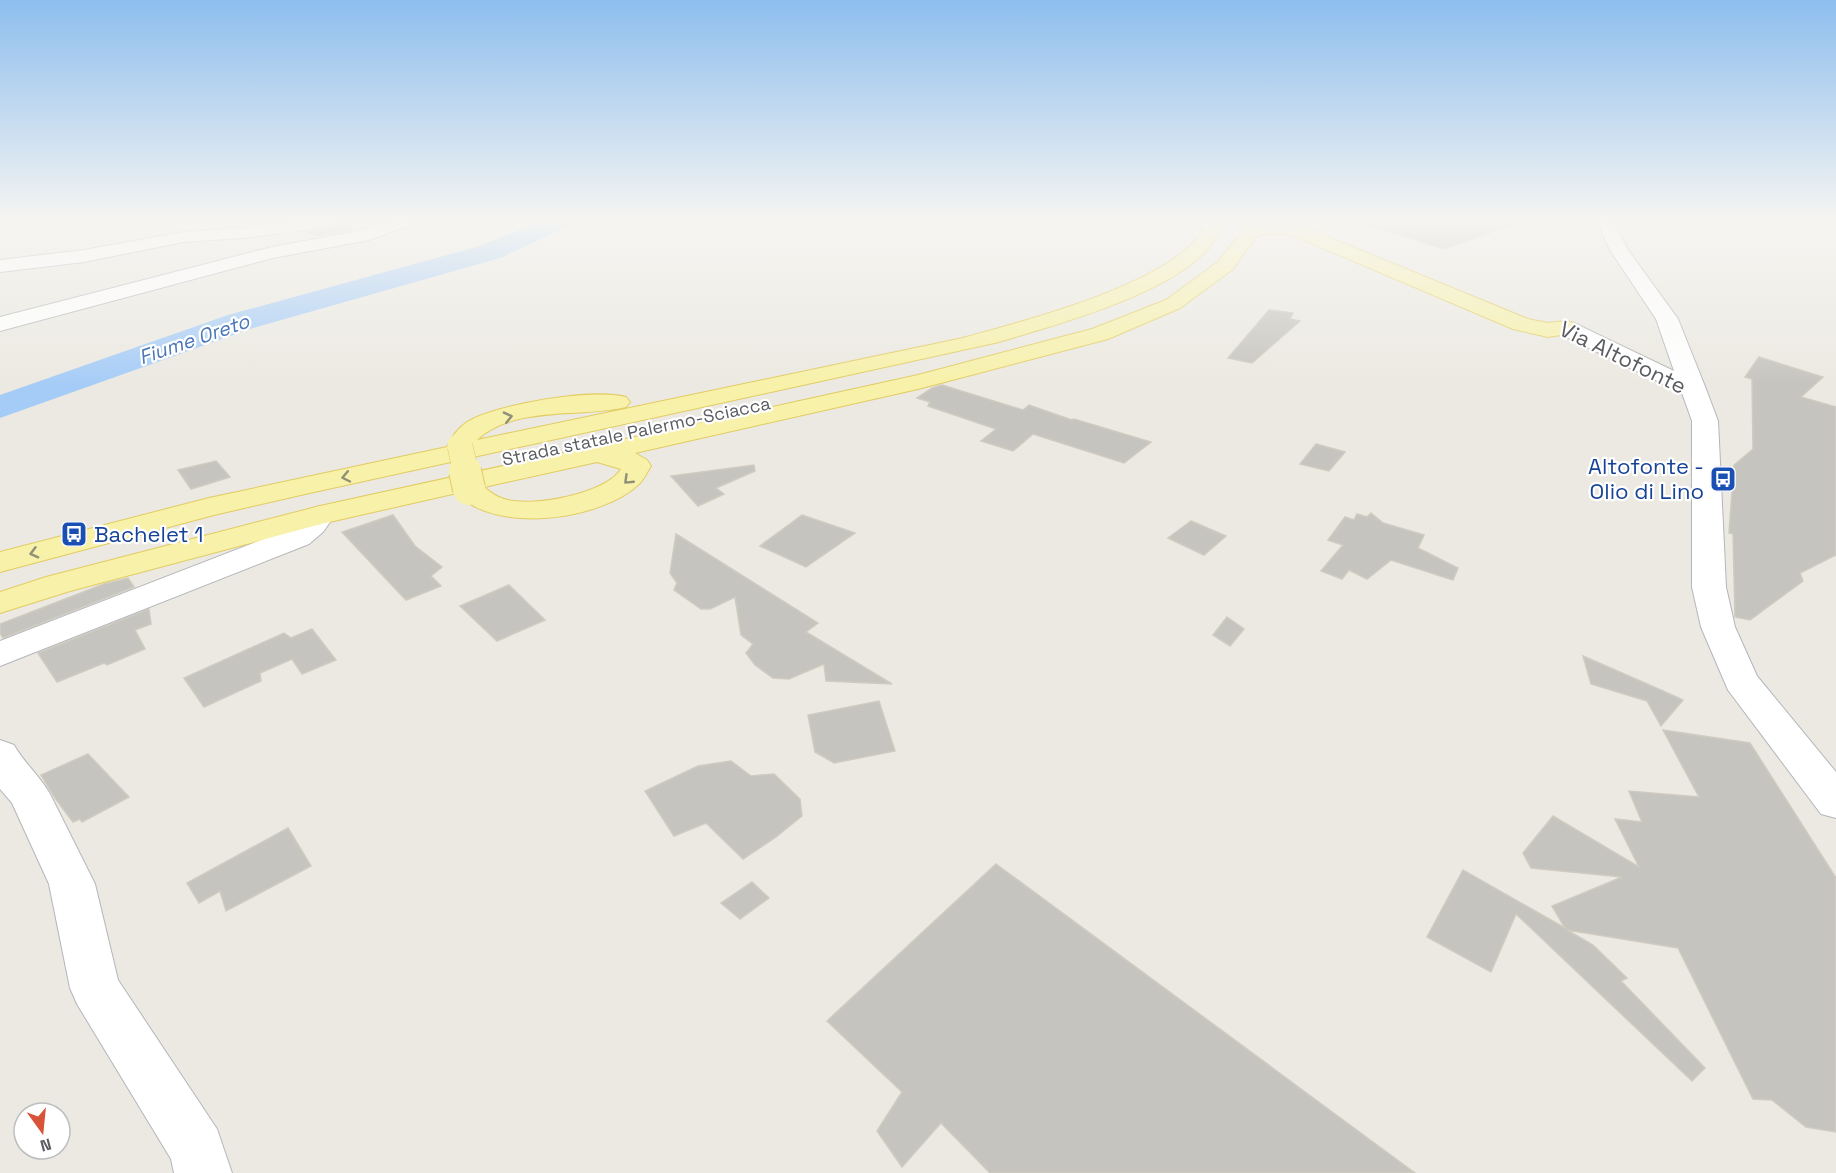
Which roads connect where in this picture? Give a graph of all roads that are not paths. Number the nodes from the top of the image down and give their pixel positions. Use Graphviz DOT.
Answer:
graph roads {
  1 [pos="185,276"];
  2 [pos="1156,276"];
  3 [pos="1192,276"];
  4 [pos="1212,276"];
  5 [pos="1405,276"];
  6 [pos="1438,276"];
  7 [pos="1637,276"];
  8 [pos="0,324"];
  9 [pos="1566,328"];
  10 [pos="1694,389"];
  11 [pos="624,418"];
  12 [pos="597,454"];
  13 [pos="320,515"];
  14 [pos="0,562"];
  15 [pos="0,585"];
  16 [pos="0,603"];
  17 [pos="0,654"];
  18 [pos="2,766"];
  19 [pos="1836,802"];
  20 [pos="203,1173"];
  1 -- 8 [label="street"];
  2 -- 11 [label="main road"];
  3 -- 15 [label="main road, Strada statale Palermo-Sciacca"];
  4 -- 12 [label="main road"];
  5 -- 9 [label="main road"];
  6 -- 9 [label="main road, Via Altofonte"];
  7 -- 10 [label="street"];
  9 -- 10 [label="street, Via Altofonte"];
  10 -- 19 [label="street, Via Altofonte"];
  12 -- 11 [label="main road, one-way, bridge"];
  11 -- 14 [label="main road, one-way"];
  12 -- 13 [label="main road"];
  13 -- 16 [label="main road"];
  13 -- 17 [label="street"];
  18 -- 20 [label="street"];
}
